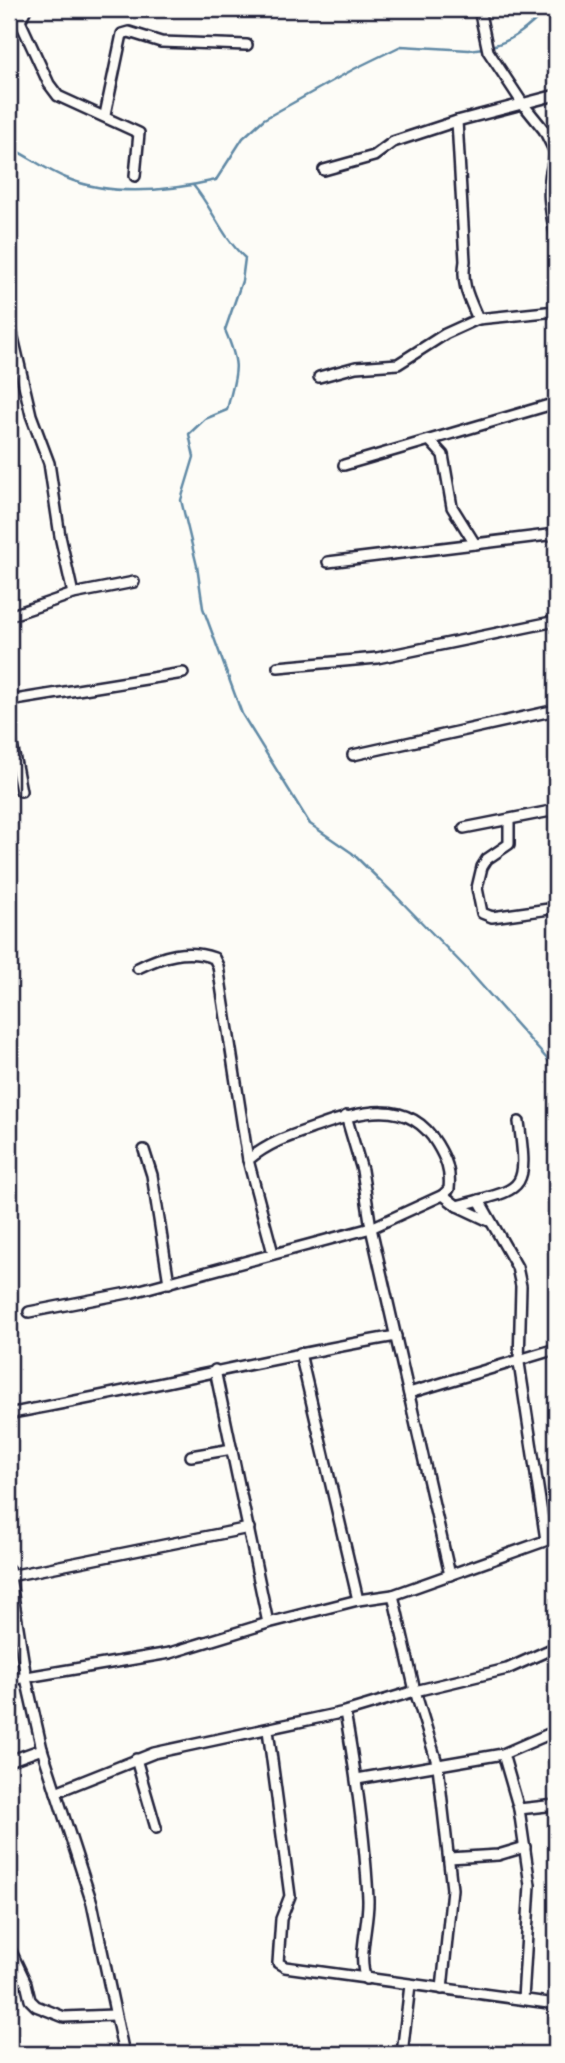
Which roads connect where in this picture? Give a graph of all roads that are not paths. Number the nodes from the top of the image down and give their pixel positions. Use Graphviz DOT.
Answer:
graph roads {
  1 [pos="26,9"];
  2 [pos="479,9"];
  3 [pos="9,10"];
  4 [pos="20,21"];
  5 [pos="247,45"];
  6 [pos="556,95"];
  7 [pos="523,104"];
  8 [pos="104,115"];
  9 [pos="457,121"];
  10 [pos="556,153"];
  11 [pos="324,170"];
  12 [pos="135,176"];
  13 [pos="556,237"];
  14 [pos="556,311"];
  15 [pos="478,319"];
  16 [pos="9,320"];
  17 [pos="319,377"];
  18 [pos="556,403"];
  19 [pos="431,442"];
  20 [pos="344,465"];
  21 [pos="556,534"];
  22 [pos="475,544"];
  23 [pos="328,562"];
  24 [pos="134,582"];
  25 [pos="73,594"];
  26 [pos="9,616"];
  27 [pos="556,621"];
  28 [pos="278,667"];
  29 [pos="183,673"];
  30 [pos="9,701"];
  31 [pos="556,710"];
  32 [pos="9,729"];
  33 [pos="353,755"];
  34 [pos="20,791"];
  35 [pos="556,810"];
  36 [pos="509,821"];
  37 [pos="464,828"];
  38 [pos="556,908"];
  39 [pos="138,968"];
  40 [pos="346,1116"];
  41 [pos="519,1122"];
  42 [pos="144,1150"];
  43 [pos="248,1160"];
  44 [pos="443,1195"];
  45 [pos="478,1200"];
  46 [pos="457,1206"];
  47 [pos="489,1221"];
  48 [pos="371,1228"];
  49 [pos="273,1253"];
  50 [pos="169,1283"];
  51 [pos="29,1312"];
  52 [pos="396,1335"];
  53 [pos="556,1349"];
  54 [pos="300,1353"];
  55 [pos="519,1363"];
  56 [pos="215,1370"];
  57 [pos="409,1393"];
  58 [pos="9,1418"];
  59 [pos="232,1449"];
  60 [pos="191,1456"];
  61 [pos="249,1528"];
  62 [pos="556,1537"];
  63 [pos="546,1541"];
  64 [pos="9,1573"];
  65 [pos="450,1575"];
  66 [pos="393,1595"];
  67 [pos="358,1600"];
  68 [pos="268,1623"];
  69 [pos="556,1647"];
  70 [pos="26,1678"];
  71 [pos="9,1680"];
  72 [pos="415,1691"];
  73 [pos="345,1712"];
  74 [pos="268,1730"];
  75 [pos="556,1731"];
  76 [pos="42,1749"];
  77 [pos="503,1754"];
  78 [pos="136,1759"];
  79 [pos="9,1760"];
  80 [pos="438,1766"];
  81 [pos="357,1779"];
  82 [pos="56,1792"];
  83 [pos="556,1805"];
  84 [pos="519,1809"];
  85 [pos="156,1828"];
  86 [pos="525,1847"];
  87 [pos="449,1858"];
  88 [pos="9,1947"];
  89 [pos="366,1979"];
  90 [pos="410,1985"];
  91 [pos="442,1989"];
  92 [pos="523,2000"];
  93 [pos="556,2004"];
  94 [pos="114,2015"];
  95 [pos="124,2054"];
  96 [pos="402,2054"];
  1 -- 4 [label="street"];
  2 -- 7 [label="street"];
  3 -- 4 [label="street"];
  4 -- 8 [label="street"];
  5 -- 8 [label="street"];
  6 -- 7 [label="street"];
  7 -- 9 [label="street"];
  7 -- 10 [label="street"];
  8 -- 12 [label="street"];
  9 -- 11 [label="street"];
  9 -- 15 [label="street"];
  10 -- 13 [label="street"];
  14 -- 15 [label="street"];
  15 -- 17 [label="street"];
  16 -- 25 [label="street"];
  18 -- 19 [label="street"];
  19 -- 20 [label="street"];
  19 -- 22 [label="street"];
  21 -- 22 [label="street"];
  22 -- 23 [label="street"];
  24 -- 25 [label="street"];
  25 -- 26 [label="street"];
  27 -- 28 [label="street"];
  29 -- 30 [label="street"];
  31 -- 33 [label="street"];
  32 -- 34 [label="street"];
  35 -- 36 [label="street"];
  36 -- 37 [label="street"];
  36 -- 38 [label="street"];
  39 -- 43 [label="street"];
  40 -- 43 [label="street"];
  40 -- 44 [label="street"];
  40 -- 48 [label="street"];
  41 -- 45 [label="street"];
  42 -- 50 [label="street"];
  43 -- 49 [label="street"];
  44 -- 46 [label="street"];
  44 -- 48 [label="street"];
  45 -- 46 [label="street"];
  45 -- 47 [label="street"];
  46 -- 47 [label="street"];
  47 -- 55 [label="street"];
  48 -- 49 [label="street"];
  48 -- 52 [label="street"];
  49 -- 50 [label="street"];
  50 -- 51 [label="street"];
  52 -- 54 [label="street"];
  52 -- 57 [label="street"];
  53 -- 55 [label="street"];
  54 -- 56 [label="street"];
  54 -- 67 [label="street"];
  55 -- 57 [label="street"];
  55 -- 63 [label="street"];
  56 -- 58 [label="street"];
  56 -- 59 [label="street"];
  57 -- 65 [label="street"];
  59 -- 60 [label="street"];
  59 -- 61 [label="street"];
  61 -- 64 [label="street"];
  61 -- 68 [label="street"];
  62 -- 63 [label="street"];
  63 -- 65 [label="street"];
  64 -- 70 [label="street"];
  65 -- 66 [label="street"];
  66 -- 67 [label="street"];
  66 -- 72 [label="street"];
  67 -- 68 [label="street"];
  68 -- 70 [label="street"];
  69 -- 72 [label="street"];
  70 -- 71 [label="street"];
  70 -- 76 [label="street"];
  72 -- 73 [label="street"];
  72 -- 80 [label="street"];
  73 -- 74 [label="street"];
  73 -- 81 [label="street"];
  74 -- 78 [label="street"];
  74 -- 89 [label="street"];
  75 -- 77 [label="street"];
  76 -- 79 [label="street"];
  76 -- 82 [label="street"];
  77 -- 80 [label="street"];
  77 -- 84 [label="street"];
  78 -- 82 [label="street"];
  78 -- 85 [label="street"];
  80 -- 81 [label="street"];
  80 -- 87 [label="street"];
  81 -- 89 [label="street"];
  82 -- 94 [label="street"];
  83 -- 84 [label="street"];
  84 -- 86 [label="street"];
  86 -- 87 [label="street"];
  86 -- 92 [label="street"];
  87 -- 91 [label="street"];
  88 -- 94 [label="street"];
  89 -- 90 [label="street"];
  90 -- 91 [label="street"];
  90 -- 96 [label="street"];
  91 -- 92 [label="street"];
  92 -- 93 [label="street"];
  94 -- 95 [label="street"];
}
